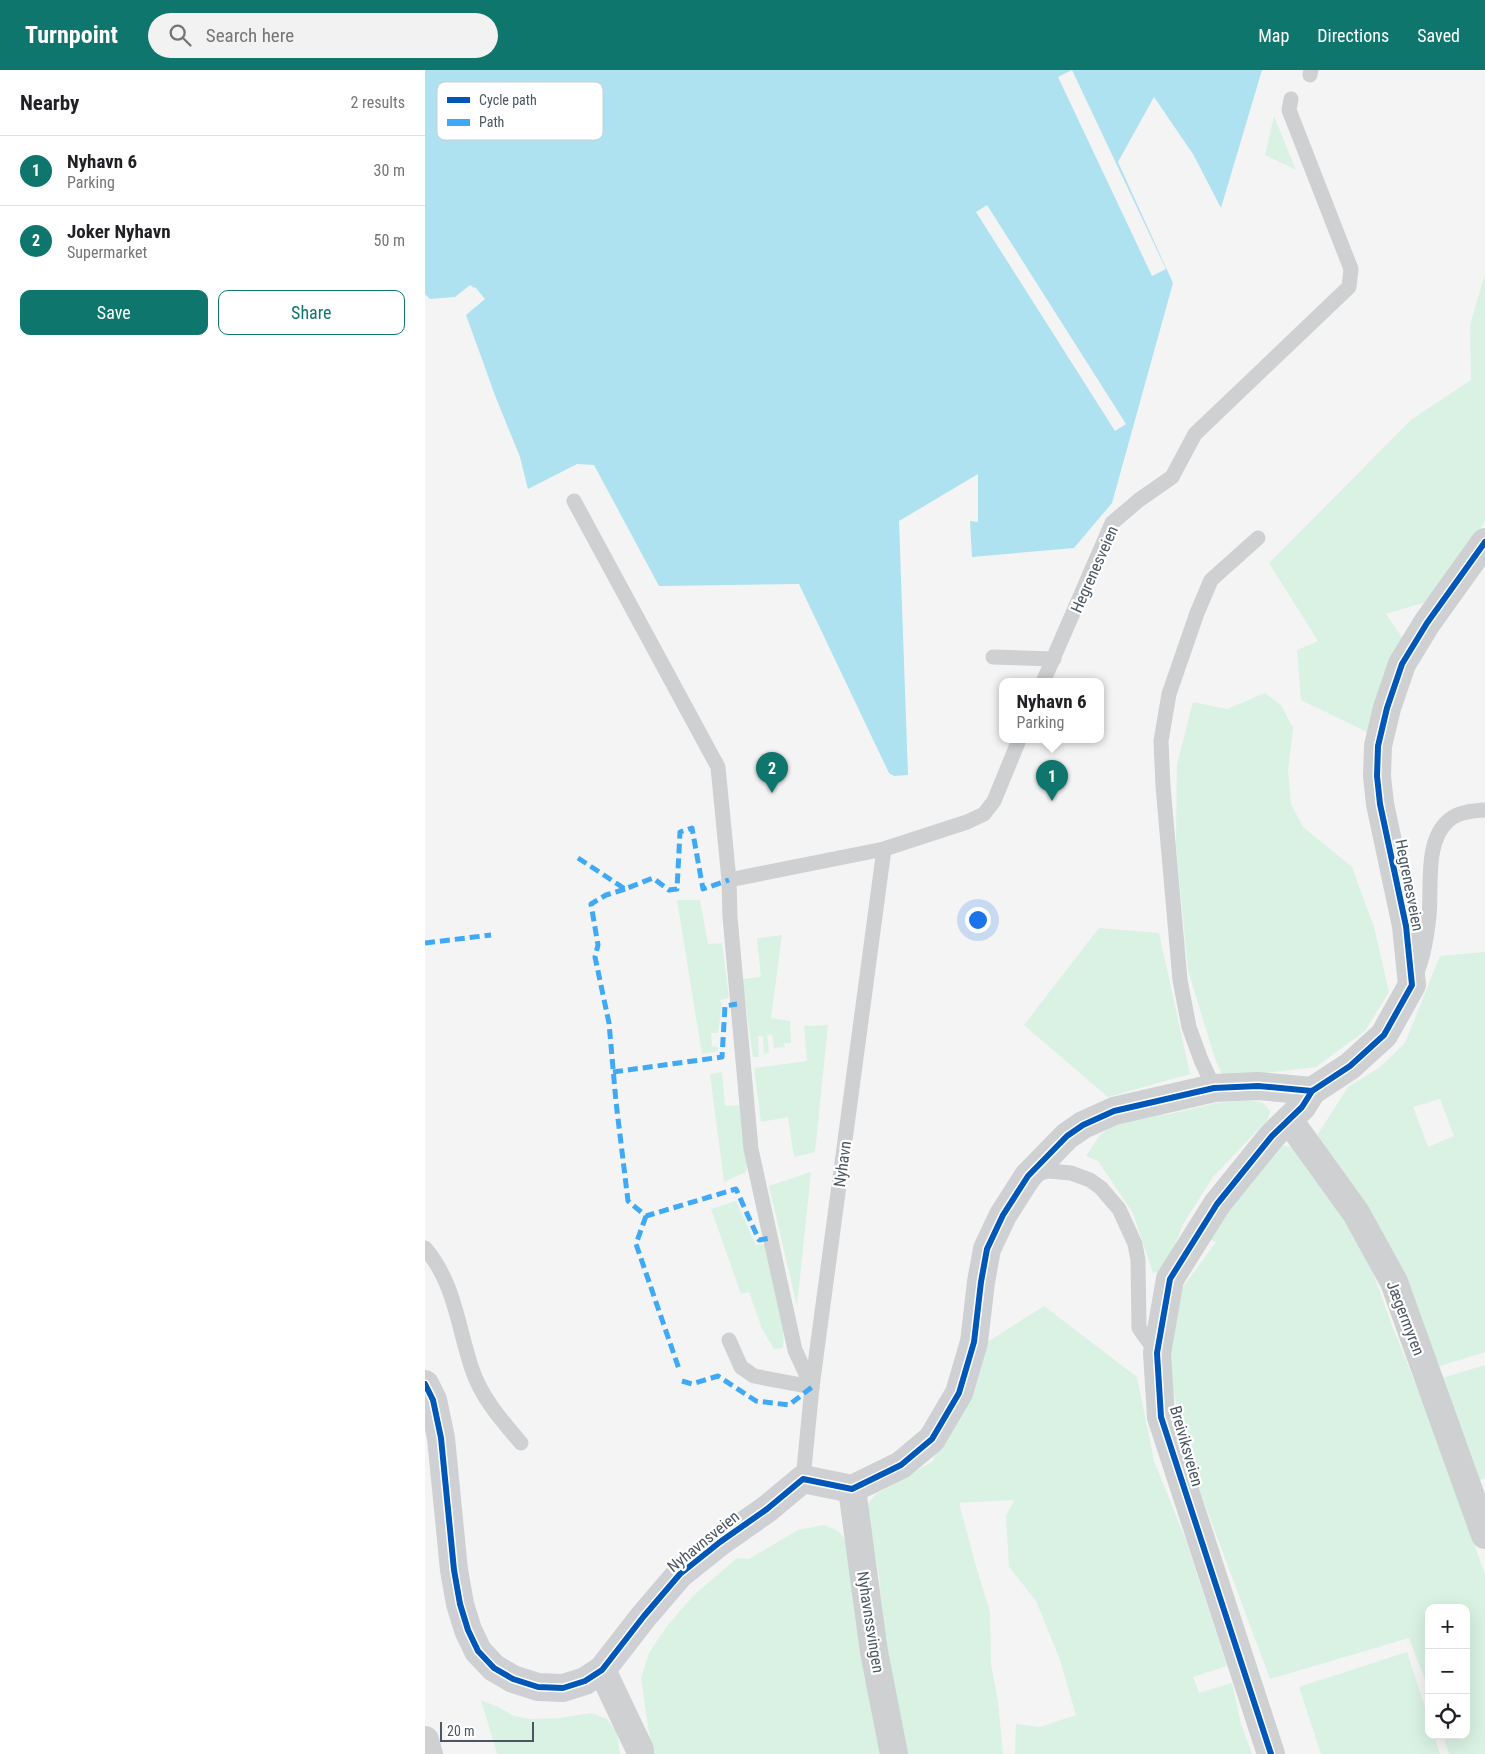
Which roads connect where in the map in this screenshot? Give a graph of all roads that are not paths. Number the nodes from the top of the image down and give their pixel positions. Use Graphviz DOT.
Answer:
graph roads {
  1 [pos="1291,99"];
  2 [pos="574,501"];
  3 [pos="1259,538"];
  4 [pos="1485,542"];
  5 [pos="993,657"];
  6 [pos="1054,659"];
  7 [pos="1045,678"];
  8 [pos="1018,743"];
  9 [pos="1485,810"];
  10 [pos="884,849"];
  11 [pos="729,880"];
  12 [pos="1412,985"];
  13 [pos="1214,1088"];
  14 [pos="1311,1091"];
  15 [pos="1289,1120"];
  16 [pos="1029,1176"];
  17 [pos="425,1248"];
  18 [pos="729,1340"];
  19 [pos="1157,1353"];
  20 [pos="812,1387"];
  21 [pos="428,1398"];
  22 [pos="521,1443"];
  23 [pos="803,1479"];
  24 [pos="852,1489"];
  25 [pos="1485,1535"];
  26 [pos="603,1670"];
  27 [pos="425,1740"];
  28 [pos="429,1754"];
  29 [pos="640,1754"];
  30 [pos="894,1754"];
  31 [pos="1271,1754"];
  1 -- 6 [label="lane, Hegrenesveien"];
  2 -- 11 [label="lane"];
  3 -- 13 [label="lane"];
  4 -- 12 [label="street, Hegrenesveien"];
  5 -- 6 [label="lane"];
  6 -- 7 [label="lane, Hegrenesveien"];
  8 -- 10 [label="lane"];
  9 -- 12 [label="lane, Hegrenesveien"];
  10 -- 11 [label="lane"];
  10 -- 20 [label="lane, Nyhavn"];
  11 -- 20 [label="lane"];
  12 -- 14 [label="street, Hegrenesveien"];
  13 -- 14 [label="street"];
  13 -- 16 [label="street"];
  14 -- 15 [label="street, Breiviksveien"];
  15 -- 19 [label="street, Breiviksveien"];
  15 -- 25 [label="street, Jægermyren"];
  16 -- 19 [label="lane"];
  16 -- 24 [label="street"];
  17 -- 22 [label="lane"];
  18 -- 20 [label="lane"];
  19 -- 31 [label="street, Breiviksveien"];
  20 -- 23 [label="lane, Nyhavn"];
  21 -- 26 [label="street, Nyhavnsveien"];
  23 -- 24 [label="street"];
  23 -- 26 [label="street, Nyhavnsveien"];
  24 -- 30 [label="street, Nyhavnssvingen"];
  26 -- 29 [label="street"];
  27 -- 28 [label="street"];
}
